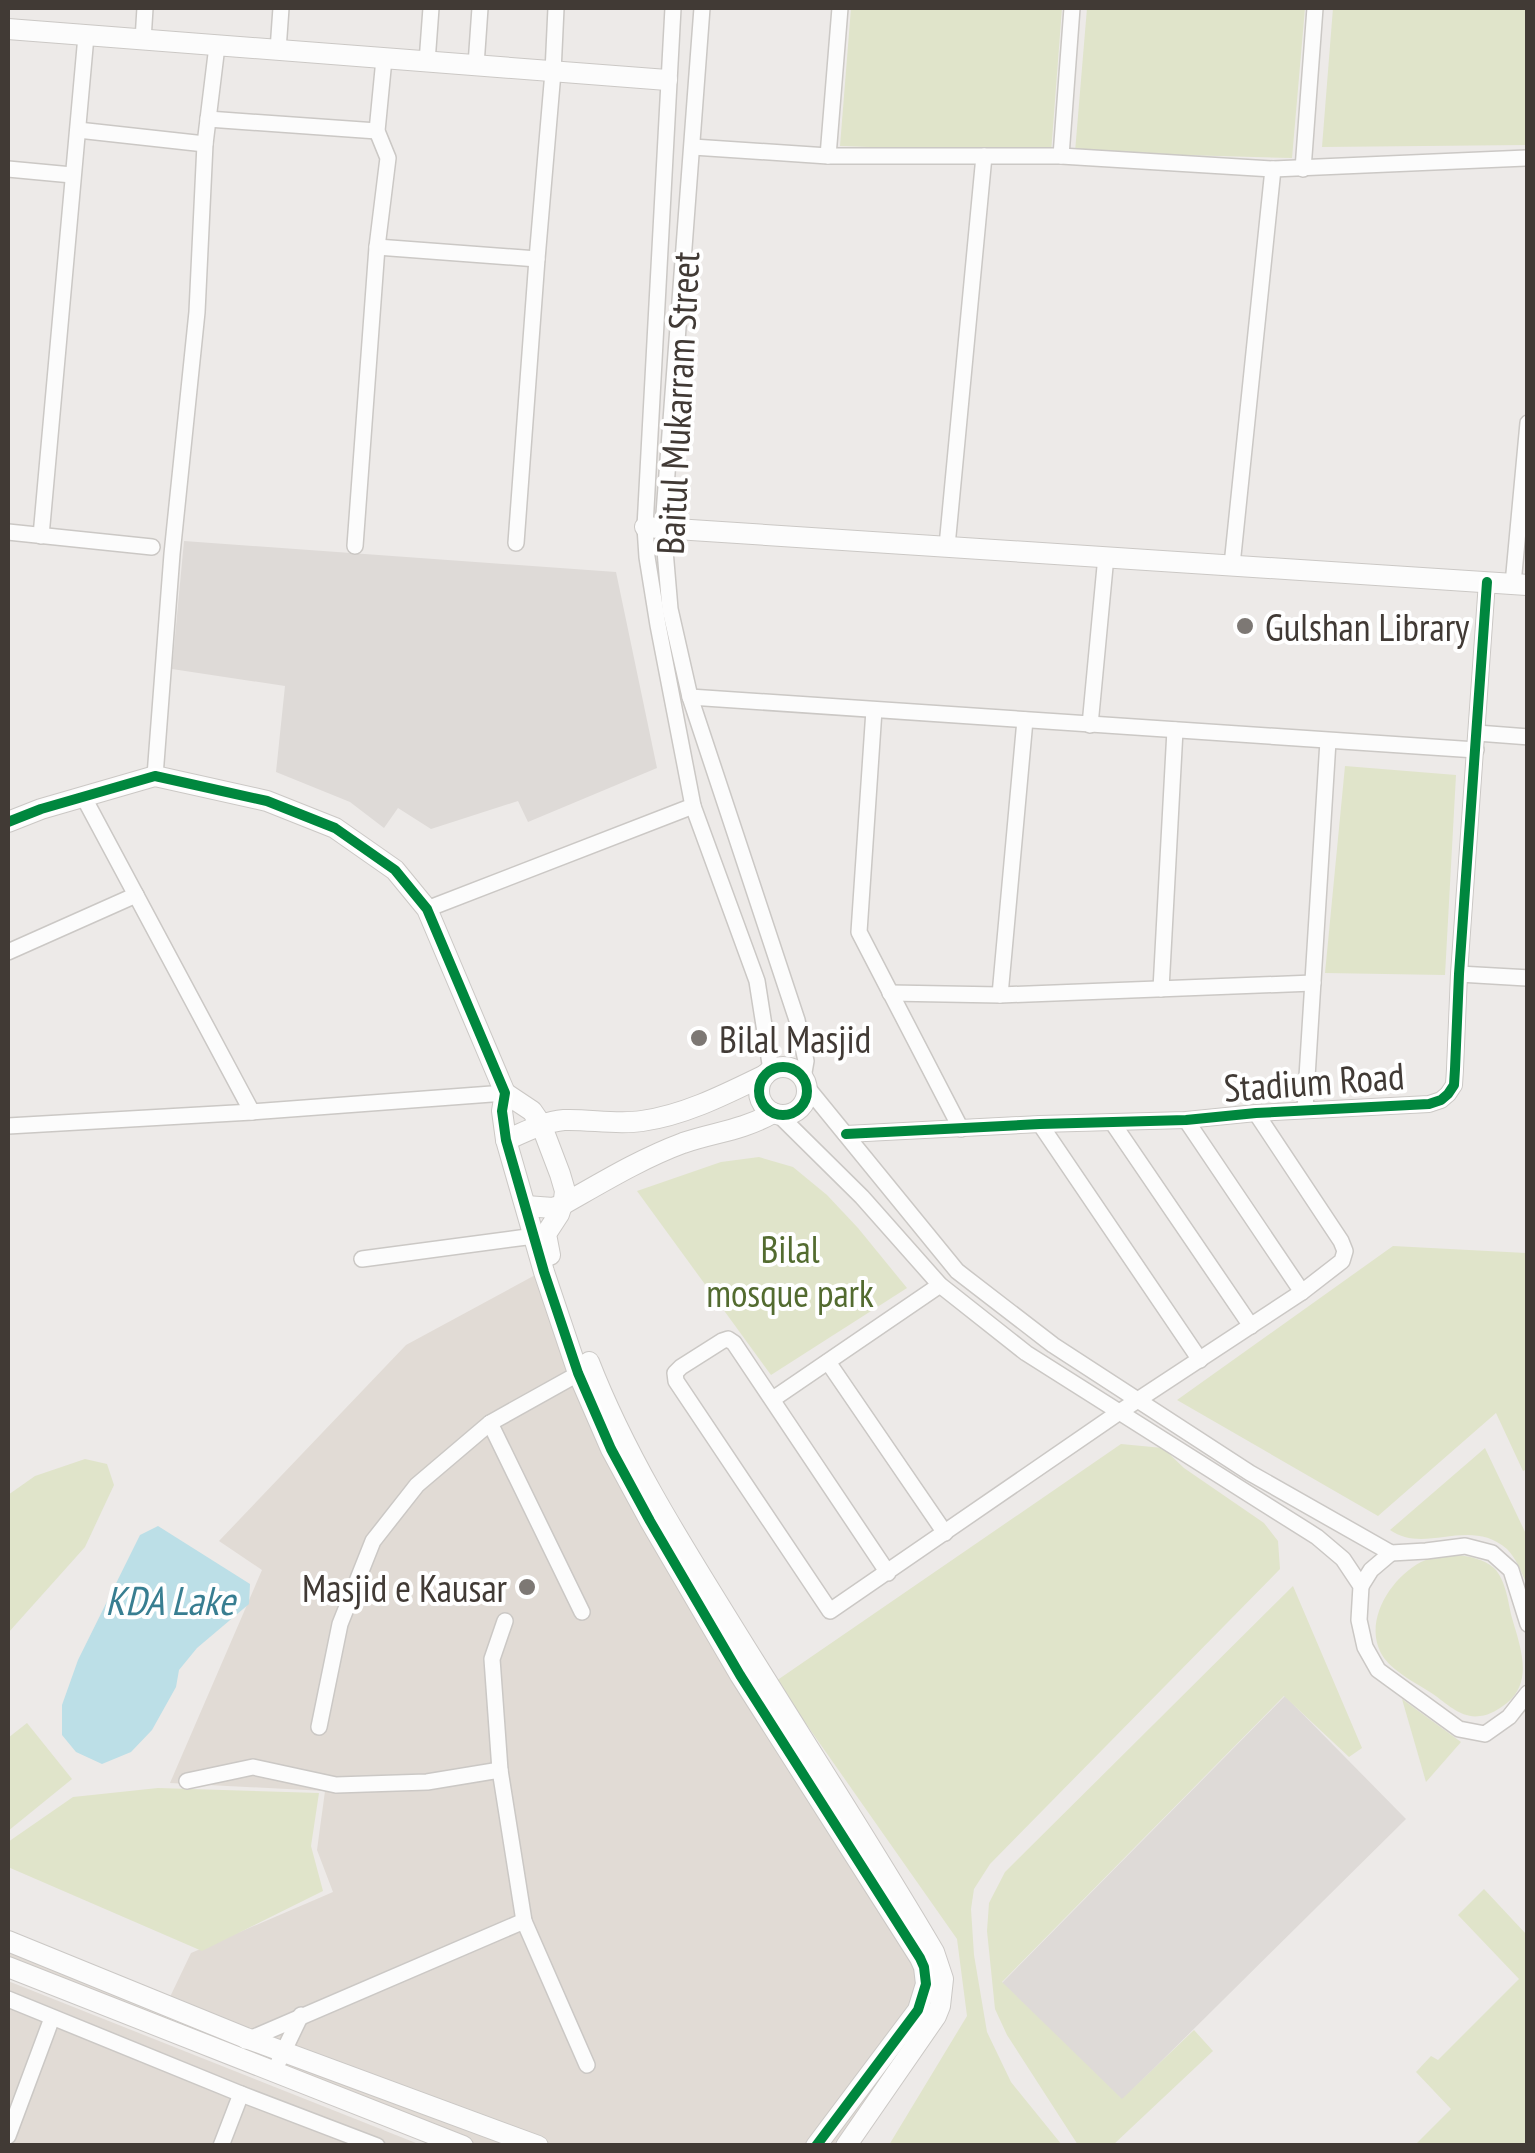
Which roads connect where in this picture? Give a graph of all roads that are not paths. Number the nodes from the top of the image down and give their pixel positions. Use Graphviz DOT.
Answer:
graph roads {
  1 [pos="146,8"];
  2 [pos="281,8"];
  3 [pos="431,8"];
  4 [pos="480,8"];
  5 [pos="556,8"];
  6 [pos="673,8"];
  7 [pos="702,8"];
  8 [pos="840,8"];
  9 [pos="1072,8"];
  10 [pos="1316,8"];
  11 [pos="8,30"];
  12 [pos="86,36"];
  13 [pos="142,40"];
  14 [pos="217,46"];
  15 [pos="278,50"];
  16 [pos="384,58"];
  17 [pos="427,62"];
  18 [pos="476,66"];
  19 [pos="554,72"];
  20 [pos="667,80"];
  21 [pos="696,82"];
  22 [pos="208,119"];
  23 [pos="78,130"];
  24 [pos="377,132"];
  25 [pos="206,144"];
  26 [pos="693,146"];
  27 [pos="828,156"];
  28 [pos="984,156"];
  29 [pos="1060,156"];
  30 [pos="1528,158"];
  31 [pos="8,168"];
  32 [pos="1273,169"];
  33 [pos="1303,169"];
  34 [pos="72,175"];
  35 [pos="377,247"];
  36 [pos="536,258"];
  37 [pos="1528,423"];
  38 [pos="654,527"];
  39 [pos="8,532"];
  40 [pos="41,536"];
  41 [pos="516,544"];
  42 [pos="355,546"];
  43 [pos="947,546"];
  44 [pos="152,547"];
  45 [pos="1106,556"];
  46 [pos="1232,565"];
  47 [pos="1487,582"];
  48 [pos="1520,584"];
  49 [pos="690,697"];
  50 [pos="874,710"];
  51 [pos="1025,720"];
  52 [pos="1090,725"];
  53 [pos="1174,730"];
  54 [pos="1477,733"];
  55 [pos="1528,737"];
  56 [pos="1328,740"];
  57 [pos="1476,750"];
  58 [pos="154,776"];
  59 [pos="83,796"];
  60 [pos="693,806"];
  61 [pos="8,822"];
  62 [pos="136,896"];
  63 [pos="427,909"];
  64 [pos="8,952"];
  65 [pos="1459,974"];
  66 [pos="1528,978"];
  67 [pos="1313,983"];
  68 [pos="1161,989"];
  69 [pos="890,993"];
  70 [pos="1000,995"];
  71 [pos="768,1072"];
  72 [pos="805,1082"];
  73 [pos="505,1093"];
  74 [pos="1305,1109"];
  75 [pos="252,1112"];
  76 [pos="1256,1112"];
  77 [pos="776,1114"];
  78 [pos="1186,1120"];
  79 [pos="1112,1122"];
  80 [pos="542,1124"];
  81 [pos="1040,1124"];
  82 [pos="8,1126"];
  83 [pos="961,1128"];
  84 [pos="846,1134"];
  85 [pos="506,1140"];
  86 [pos="562,1205"];
  87 [pos="526,1206"];
  88 [pos="540,1235"];
  89 [pos="362,1259"];
  90 [pos="940,1285"];
  91 [pos="1302,1292"];
  92 [pos="1252,1326"];
  93 [pos="1200,1360"];
  94 [pos="828,1362"];
  95 [pos="585,1370"];
  96 [pos="773,1400"];
  97 [pos="1140,1400"];
  98 [pos="1118,1413"];
  99 [pos="490,1423"];
  100 [pos="945,1533"];
  101 [pos="1391,1552"];
  102 [pos="888,1573"];
  103 [pos="1361,1586"];
  104 [pos="582,1612"];
  105 [pos="504,1621"];
  106 [pos="1528,1624"];
  107 [pos="1528,1694"];
  108 [pos="319,1727"];
  109 [pos="500,1770"];
  110 [pos="187,1781"];
  111 [pos="524,1921"];
  112 [pos="8,1941"];
  113 [pos="8,1967"];
  114 [pos="8,1999"];
  115 [pos="301,2016"];
  116 [pos="52,2018"];
  117 [pos="242,2048"];
  118 [pos="283,2052"];
  119 [pos="587,2065"];
  120 [pos="275,2072"];
  121 [pos="241,2094"];
  122 [pos="8,2136"];
  123 [pos="220,2146"];
  124 [pos="377,2146"];
  125 [pos="464,2146"];
  126 [pos="538,2146"];
  127 [pos="816,2146"];
  128 [pos="846,2146"];
  1 -- 13 [label="street"];
  2 -- 15 [label="street"];
  3 -- 17 [label="street"];
  4 -- 18 [label="street"];
  5 -- 19 [label="street"];
  6 -- 20 [label="street, Baitul Mukarram Street"];
  7 -- 21 [label="street, Baitul Mukarram Street"];
  8 -- 27 [label="street"];
  9 -- 29 [label="street"];
  10 -- 33 [label="street"];
  11 -- 12 [label="street"];
  12 -- 13 [label="street"];
  12 -- 23 [label="street"];
  13 -- 14 [label="street"];
  14 -- 15 [label="street"];
  14 -- 22 [label="street"];
  15 -- 16 [label="street"];
  16 -- 17 [label="street"];
  16 -- 24 [label="street"];
  17 -- 18 [label="street"];
  18 -- 19 [label="street"];
  19 -- 20 [label="street"];
  19 -- 36 [label="street"];
  20 -- 21 [label="street"];
  20 -- 38 [label="street, Baitul Mukarram Street"];
  21 -- 26 [label="street, Baitul Mukarram Street"];
  22 -- 24 [label="street"];
  22 -- 25 [label="street"];
  23 -- 25 [label="street"];
  23 -- 34 [label="street"];
  24 -- 35 [label="street"];
  25 -- 58 [label="street"];
  26 -- 27 [label="street"];
  26 -- 38 [label="street, Baitul Mukarram Street"];
  27 -- 28 [label="street"];
  28 -- 29 [label="street"];
  28 -- 43 [label="street"];
  29 -- 32 [label="street"];
  30 -- 33 [label="street"];
  31 -- 34 [label="street"];
  32 -- 33 [label="street"];
  32 -- 46 [label="street"];
  34 -- 40 [label="street"];
  35 -- 36 [label="street"];
  35 -- 42 [label="street"];
  36 -- 41 [label="street"];
  37 -- 48 [label="street"];
  38 -- 43 [label="street"];
  38 -- 49 [label="street, Baitul Mukarram Street"];
  38 -- 60 [label="street, Baitul Mukarram Street"];
  39 -- 40 [label="street"];
  40 -- 44 [label="street"];
  43 -- 45 [label="street"];
  45 -- 46 [label="street"];
  45 -- 52 [label="street"];
  46 -- 47 [label="street"];
  47 -- 48 [label="street"];
  47 -- 54 [label="street, Stadium Road"];
  49 -- 50 [label="street"];
  49 -- 72 [label="street, Baitul Mukarram Street"];
  50 -- 51 [label="street"];
  50 -- 69 [label="street"];
  51 -- 52 [label="street"];
  51 -- 70 [label="street"];
  52 -- 53 [label="street"];
  53 -- 56 [label="street"];
  53 -- 68 [label="street"];
  54 -- 55 [label="street"];
  54 -- 57 [label="street, Stadium Road"];
  56 -- 57 [label="street"];
  56 -- 67 [label="street"];
  57 -- 65 [label="street, Stadium Road"];
  58 -- 59 [label="street"];
  58 -- 63 [label="street"];
  59 -- 61 [label="street"];
  59 -- 62 [label="street"];
  60 -- 63 [label="street"];
  60 -- 71 [label="street, Baitul Mukarram Street"];
  62 -- 64 [label="street"];
  62 -- 75 [label="street"];
  63 -- 73 [label="street"];
  65 -- 66 [label="street"];
  65 -- 74 [label="street, Stadium Road"];
  67 -- 68 [label="street"];
  67 -- 74 [label="street"];
  68 -- 70 [label="street"];
  69 -- 70 [label="street"];
  69 -- 83 [label="street"];
  71 -- 72 [label="street"];
  71 -- 77 [label="street"];
  71 -- 80 [label="street"];
  72 -- 77 [label="street"];
  72 -- 84 [label="street"];
  73 -- 75 [label="street"];
  73 -- 80 [label="street"];
  73 -- 85 [label="street"];
  74 -- 76 [label="street, Stadium Road"];
  75 -- 82 [label="street"];
  76 -- 78 [label="street, Stadium Road"];
  76 -- 91 [label="street"];
  77 -- 86 [label="street"];
  77 -- 90 [label="street"];
  78 -- 79 [label="street, Stadium Road"];
  78 -- 91 [label="street"];
  79 -- 81 [label="street, Stadium Road"];
  79 -- 92 [label="street"];
  80 -- 85 [label="street"];
  80 -- 86 [label="street"];
  81 -- 83 [label="street, Stadium Road"];
  81 -- 93 [label="street"];
  83 -- 84 [label="street, Stadium Road"];
  84 -- 97 [label="street"];
  85 -- 87 [label="street"];
  86 -- 87 [label="street"];
  86 -- 88 [label="street"];
  87 -- 88 [label="street"];
  88 -- 89 [label="street"];
  88 -- 95 [label="street"];
  90 -- 94 [label="street"];
  90 -- 98 [label="street"];
  91 -- 92 [label="street"];
  92 -- 93 [label="street"];
  93 -- 97 [label="street"];
  94 -- 96 [label="street"];
  94 -- 100 [label="street"];
  95 -- 99 [label="street"];
  95 -- 127 [label="street"];
  95 -- 128 [label="street"];
  96 -- 102 [label="street"];
  96 -- 102 [label="street"];
  97 -- 98 [label="street"];
  97 -- 101 [label="street"];
  98 -- 100 [label="street"];
  98 -- 103 [label="street"];
  99 -- 104 [label="street"];
  99 -- 108 [label="street"];
  100 -- 102 [label="street"];
  101 -- 103 [label="street"];
  101 -- 106 [label="street"];
  103 -- 107 [label="street"];
  105 -- 109 [label="street"];
  109 -- 110 [label="street"];
  109 -- 111 [label="street"];
  111 -- 115 [label="street"];
  111 -- 119 [label="street"];
  112 -- 117 [label="street"];
  113 -- 117 [label="street"];
  114 -- 116 [label="street"];
  115 -- 117 [label="street"];
  115 -- 118 [label="street"];
  116 -- 121 [label="street"];
  116 -- 122 [label="street"];
  117 -- 118 [label="street"];
  117 -- 120 [label="street"];
  118 -- 120 [label="street"];
  118 -- 126 [label="street"];
  120 -- 125 [label="street"];
  121 -- 123 [label="street"];
  121 -- 124 [label="street"];
}
